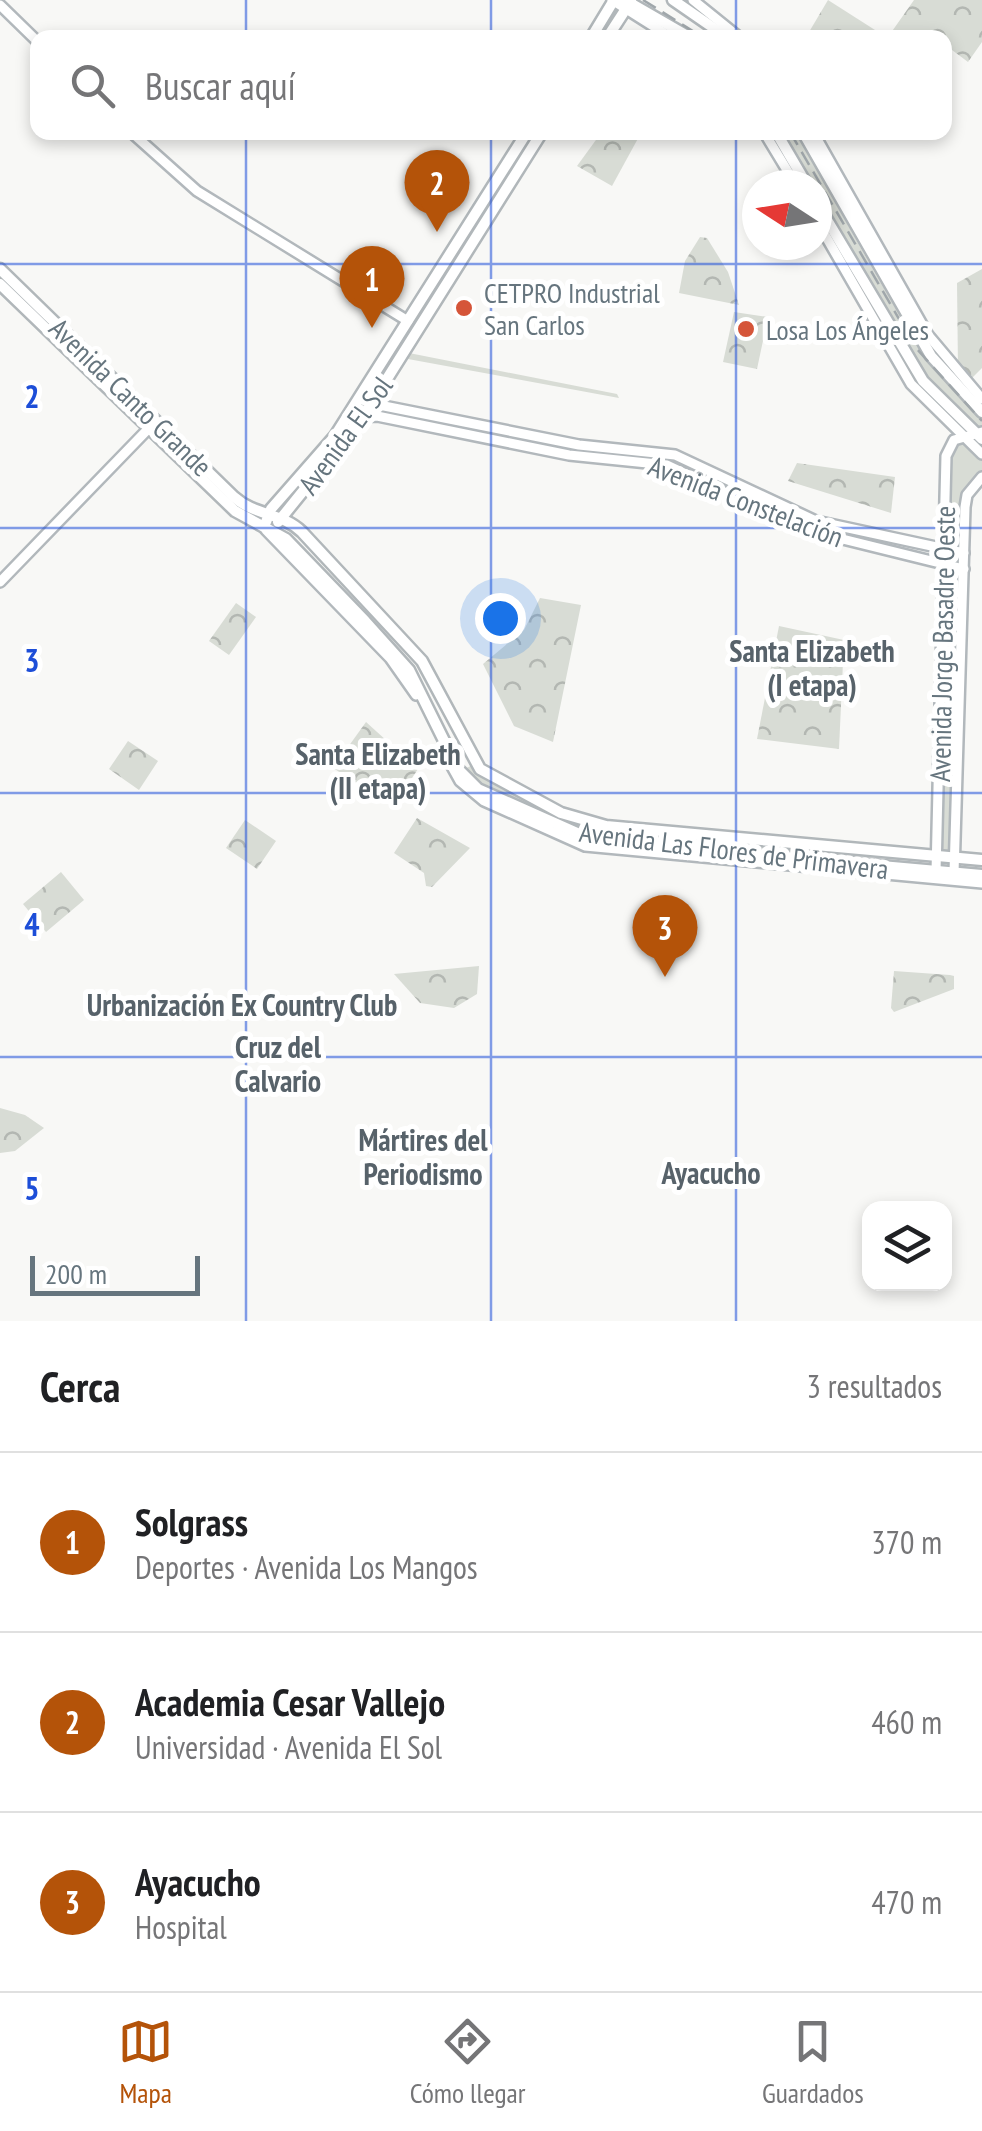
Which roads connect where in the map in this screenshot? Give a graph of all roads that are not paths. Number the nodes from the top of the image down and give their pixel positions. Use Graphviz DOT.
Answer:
graph roads {
  1 [pos="613,0"];
  2 [pos="673,0"];
  3 [pos="693,0"];
  4 [pos="628,3"];
  5 [pos="0,5"];
  6 [pos="596,30"];
  7 [pos="612,30"];
  8 [pos="662,30"];
  9 [pos="677,30"];
  10 [pos="716,30"];
  11 [pos="730,30"];
  12 [pos="30,34"];
  13 [pos="139,140"];
  14 [pos="521,140"];
  15 [pos="537,140"];
  16 [pos="769,140"];
  17 [pos="781,140"];
  18 [pos="808,140"];
  19 [pos="818,140"];
  20 [pos="787,170"];
  21 [pos="798,170"];
  22 [pos="832,229"];
  23 [pos="832,247"];
  24 [pos="0,270"];
  25 [pos="0,284"];
  26 [pos="408,321"];
  27 [pos="982,399"];
  28 [pos="371,403"];
  29 [pos="353,407"];
  30 [pos="982,412"];
  31 [pos="363,417"];
  32 [pos="153,424"];
  33 [pos="980,435"];
  34 [pos="962,437"];
  35 [pos="982,454"];
  36 [pos="982,477"];
  37 [pos="282,517"];
  38 [pos="268,524"];
  39 [pos="944,552"];
  40 [pos="964,553"];
  41 [pos="944,565"];
  42 [pos="964,569"];
  43 [pos="0,582"];
  44 [pos="936,856"];
  45 [pos="955,858"];
  46 [pos="982,860"];
  47 [pos="936,872"];
  48 [pos="954,873"];
  49 [pos="980,878"];
  1 -- 4 [label="street"];
  1 -- 6 [label="main road"];
  2 -- 10 [label="main road"];
  3 -- 11 [label="street"];
  4 -- 7 [label="main road"];
  4 -- 8 [label="street"];
  4 -- 9 [label="main road"];
  5 -- 12 [label="street"];
  13 -- 26 [label="street"];
  14 -- 26 [label="main road, Avenida El Sol"];
  15 -- 28 [label="main road, Avenida El Sol"];
  16 -- 20 [label="street"];
  17 -- 21 [label="main road"];
  18 -- 30 [label="main road"];
  19 -- 27 [label="street"];
  22 -- 33 [label="main road"];
  23 -- 34 [label="street"];
  24 -- 32 [label="main road, Avenida Canto Grande"];
  25 -- 32 [label="main road, Avenida Canto Grande"];
  26 -- 29 [label="main road, Avenida El Sol"];
  28 -- 29 [label="street, Avenida Constelación"];
  28 -- 31 [label="main road, Avenida El Sol"];
  28 -- 39 [label="street, Avenida Constelación"];
  29 -- 31 [label="street, Avenida Constelación"];
  29 -- 38 [label="main road, Avenida El Sol"];
  31 -- 37 [label="main road, Avenida El Sol"];
  31 -- 41 [label="street, Avenida Constelación"];
  32 -- 38 [label="main road, Avenida Canto Grande"];
  32 -- 43 [label="street"];
  33 -- 34 [label="street"];
  34 -- 35 [label="street"];
  34 -- 39 [label="street, Avenida Jorge Basadre Oeste"];
  36 -- 40 [label="street, Avenida Jorge Basadre Oeste"];
  37 -- 38 [label="main road, Avenida El Sol"];
  37 -- 44 [label="main road, Avenida Las Flores de Primavera"];
  38 -- 47 [label="main road, Avenida Las Flores de Primavera"];
  38 -- 49 [label="street"];
  39 -- 40 [label="street, Avenida Constelación"];
  39 -- 41 [label="street, Avenida Jorge Basadre Oeste"];
  40 -- 42 [label="street, Avenida Jorge Basadre Oeste"];
  41 -- 42 [label="street, Avenida Constelación"];
  41 -- 44 [label="street, Avenida Jorge Basadre Oeste"];
  42 -- 45 [label="street, Avenida Jorge Basadre Oeste"];
  44 -- 45 [label="main road, Avenida Las Flores de Primavera"];
  44 -- 47 [label="street, Avenida Jorge Basadre Oeste"];
  45 -- 46 [label="main road, Avenida Las Flores de Primavera"];
  45 -- 48 [label="street, Avenida Jorge Basadre Oeste"];
  47 -- 48 [label="main road, Avenida Las Flores de Primavera"];
  48 -- 49 [label="main road, Avenida Las Flores de Primavera"];
}
